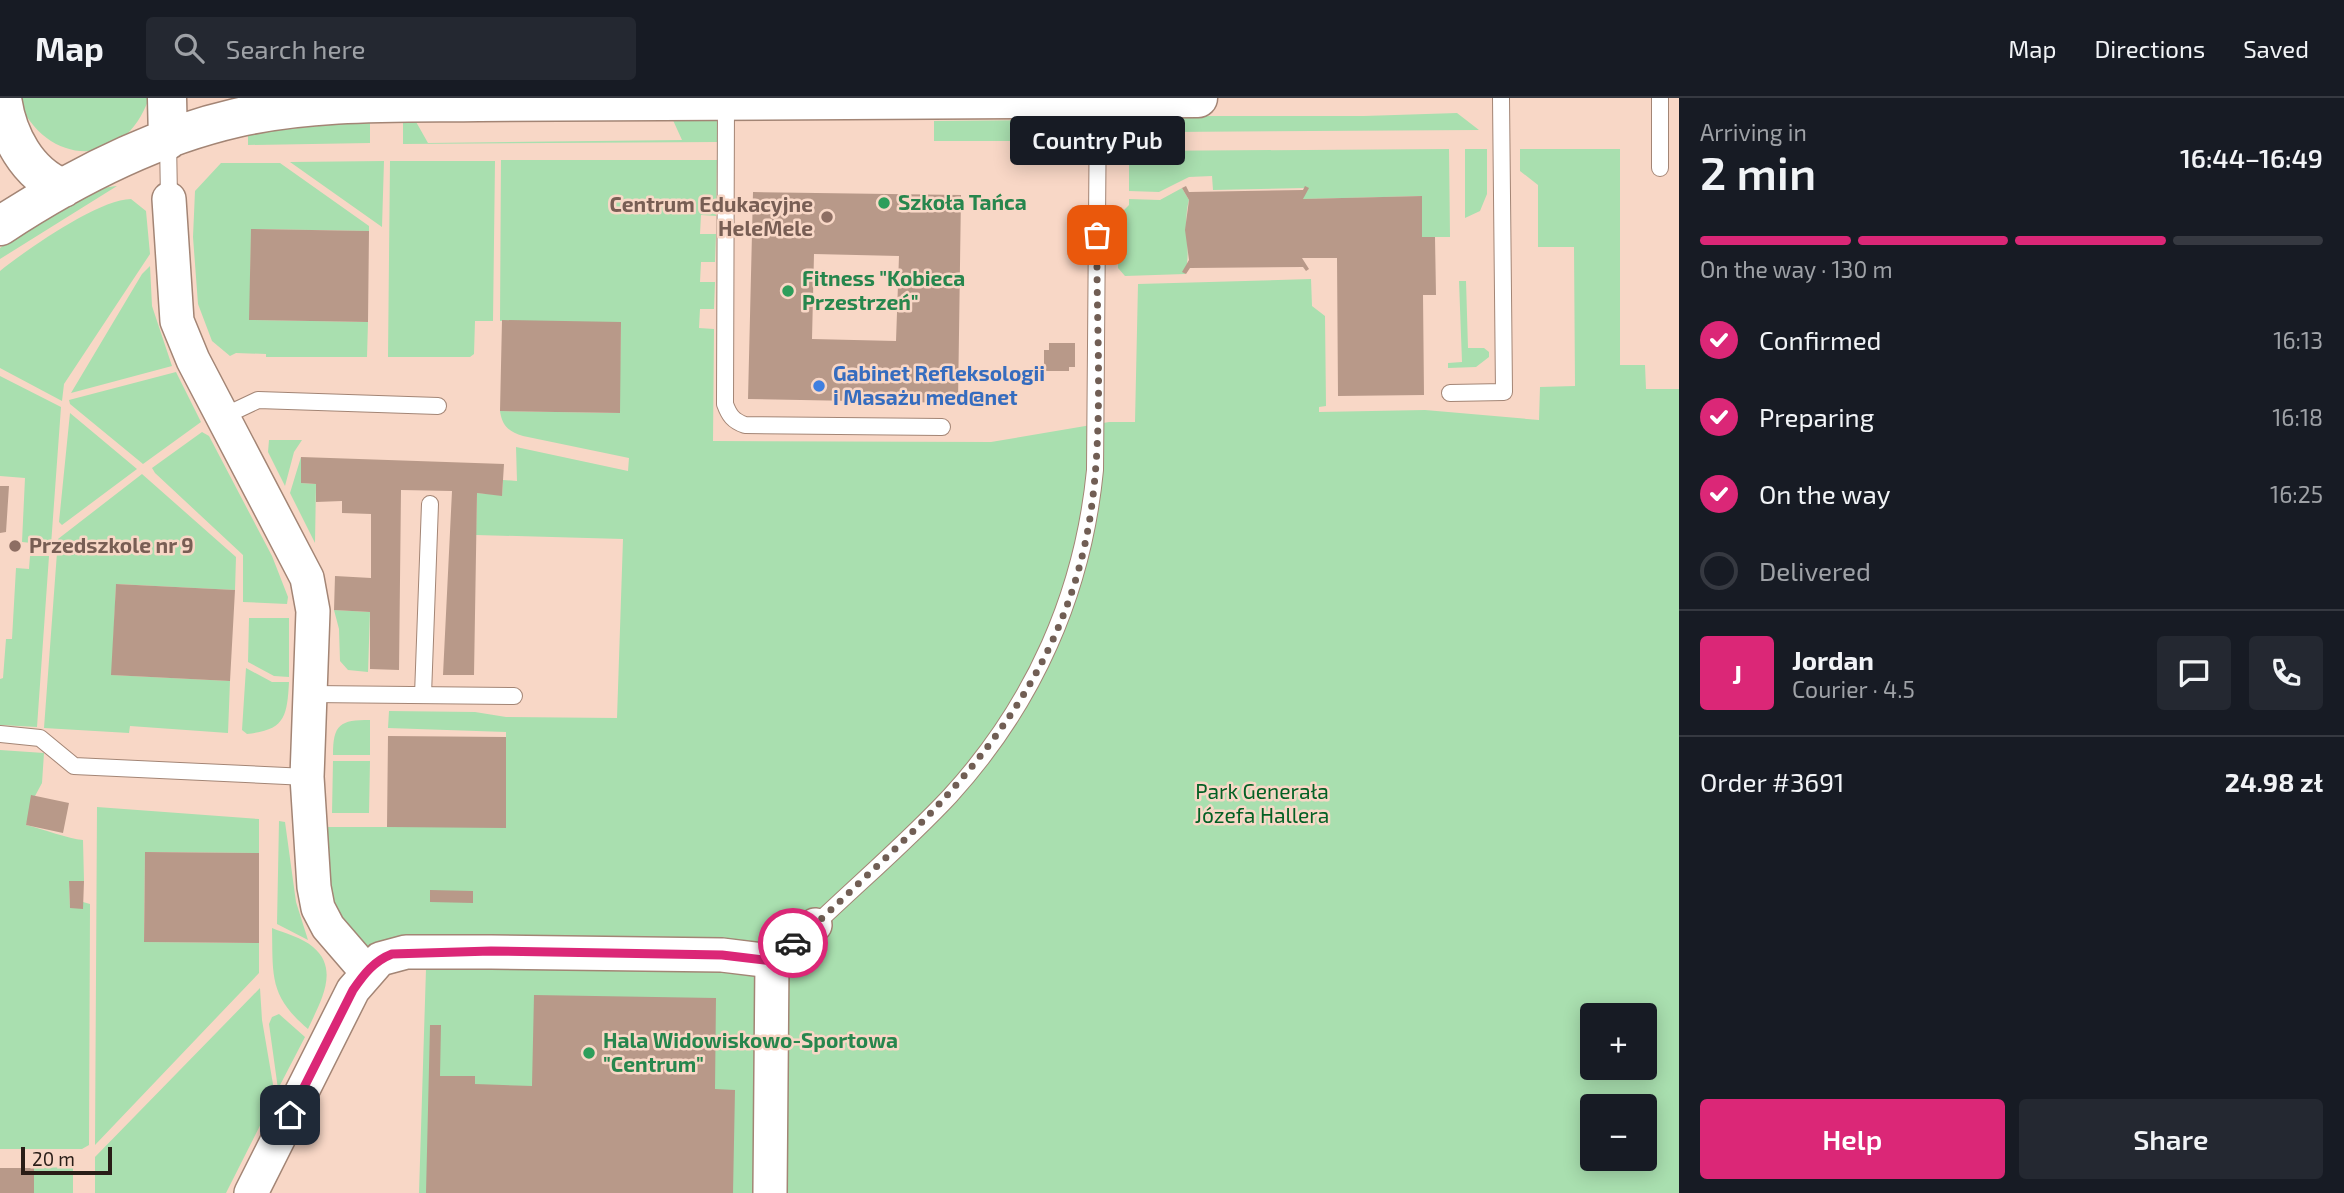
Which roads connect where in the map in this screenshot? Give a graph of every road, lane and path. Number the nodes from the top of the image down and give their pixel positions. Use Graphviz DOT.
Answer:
graph roads {
  1 [pos="2,98"];
  2 [pos="167,98"];
  3 [pos="1098,98"];
  4 [pos="1198,98"];
  5 [pos="1501,98"];
  6 [pos="1660,98"];
  7 [pos="999,99"];
  8 [pos="726,101"];
  9 [pos="168,140"];
  10 [pos="1660,167"];
  11 [pos="63,188"];
  12 [pos="169,199"];
  13 [pos="0,226"];
  14 [pos="1450,393"];
  15 [pos="438,405"];
  16 [pos="224,416"];
  17 [pos="942,427"];
  18 [pos="430,504"];
  19 [pos="312,694"];
  20 [pos="423,695"];
  21 [pos="514,696"];
  22 [pos="0,734"];
  23 [pos="307,777"];
  24 [pos="815,925"];
  25 [pos="772,961"];
  26 [pos="366,971"];
  27 [pos="251,1193"];
  28 [pos="770,1193"];
  1 -- 11 [label="street"];
  2 -- 9 [label="street"];
  3 -- 4 [label="street"];
  3 -- 7 [label="street"];
  3 -- 24 [label="lane"];
  5 -- 14 [label="lane"];
  6 -- 10 [label="lane"];
  7 -- 8 [label="street"];
  8 -- 9 [label="street"];
  8 -- 17 [label="lane"];
  9 -- 11 [label="street"];
  9 -- 12 [label="lane"];
  11 -- 13 [label="street"];
  12 -- 16 [label="street"];
  15 -- 16 [label="lane"];
  16 -- 19 [label="street"];
  18 -- 20 [label="lane"];
  19 -- 20 [label="lane"];
  19 -- 23 [label="street"];
  20 -- 21 [label="lane"];
  22 -- 23 [label="lane"];
  23 -- 26 [label="street"];
  24 -- 25 [label="street"];
  25 -- 26 [label="street"];
  25 -- 28 [label="street"];
  26 -- 27 [label="street"];
}
